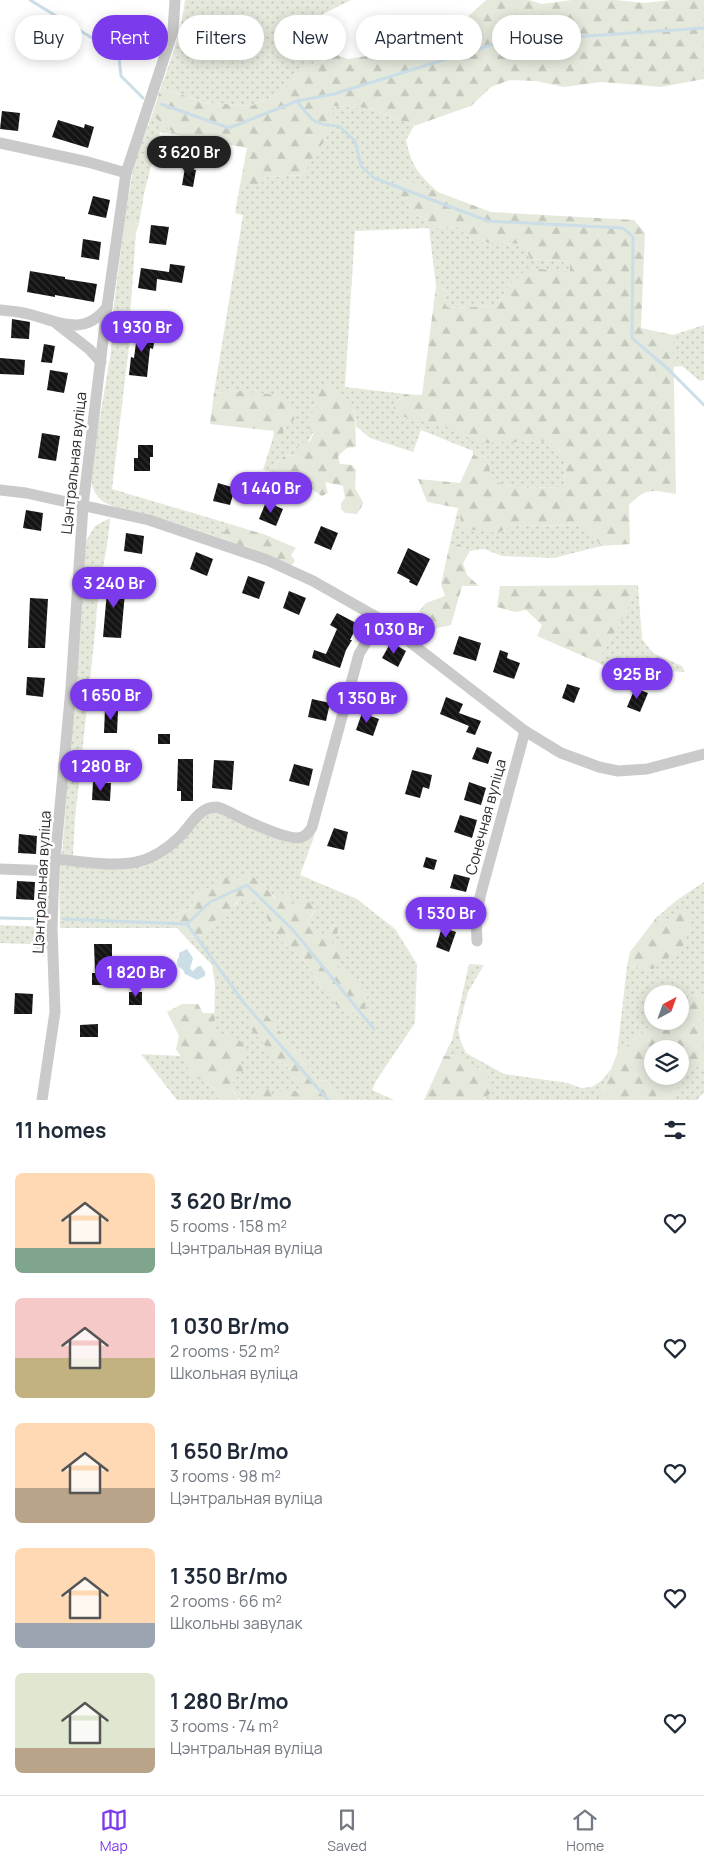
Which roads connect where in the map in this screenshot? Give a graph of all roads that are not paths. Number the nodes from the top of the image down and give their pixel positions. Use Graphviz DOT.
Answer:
graph roads {
  1 [pos="175,0"];
  2 [pos="0,143"];
  3 [pos="126,173"];
  4 [pos="107,307"];
  5 [pos="0,310"];
  6 [pos="56,323"];
  7 [pos="101,362"];
  8 [pos="0,490"];
  9 [pos="83,506"];
  10 [pos="380,619"];
  11 [pos="525,730"];
  12 [pos="704,754"];
  13 [pos="55,865"];
  14 [pos="0,869"];
  15 [pos="477,941"];
  16 [pos="42,1100"];
  1 -- 3 [label="street, Цэнтральная вуліца"];
  2 -- 3 [label="street"];
  3 -- 4 [label="street, Цэнтральная вуліца"];
  4 -- 6 [label="street"];
  4 -- 7 [label="street, Цэнтральная вуліца"];
  5 -- 6 [label="street"];
  6 -- 7 [label="street"];
  7 -- 9 [label="street, Цэнтральная вуліца"];
  8 -- 9 [label="street"];
  9 -- 10 [label="street"];
  9 -- 13 [label="street, Цэнтральная вуліца"];
  10 -- 11 [label="street"];
  10 -- 13 [label="street"];
  11 -- 12 [label="street"];
  11 -- 15 [label="street, Сонечная вуліца"];
  13 -- 14 [label="street"];
  13 -- 16 [label="street, Цэнтральная вуліца"];
}
